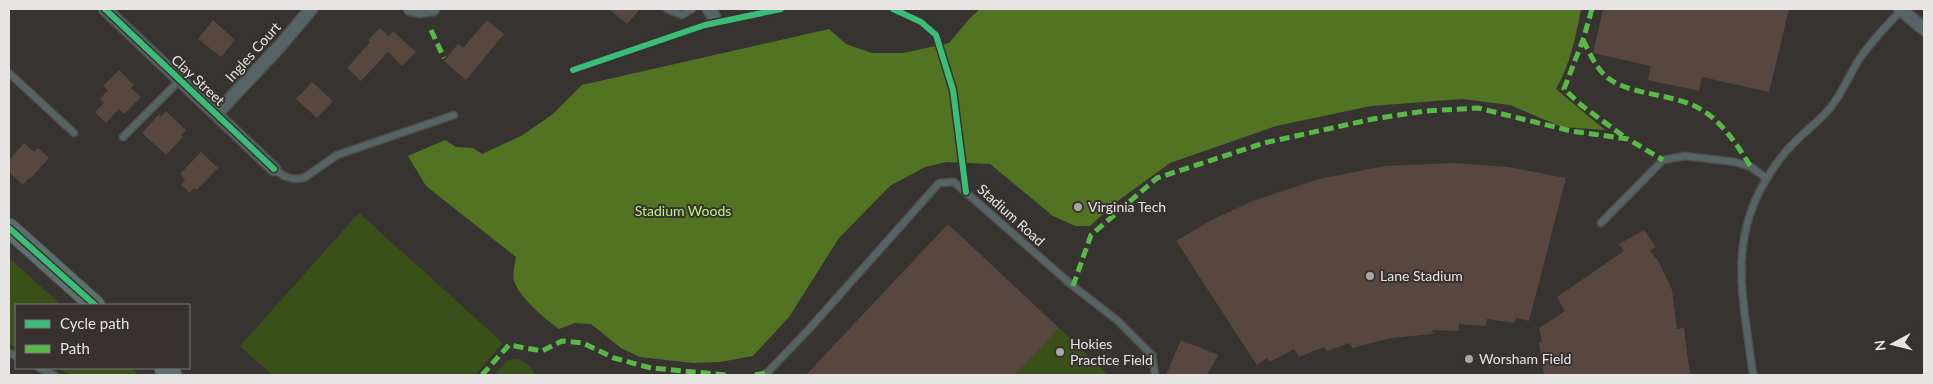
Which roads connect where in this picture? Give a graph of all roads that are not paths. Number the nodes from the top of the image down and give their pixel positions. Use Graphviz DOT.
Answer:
graph roads {
  1 [pos="104,9"];
  2 [pos="311,9"];
  3 [pos="410,9"];
  4 [pos="433,9"];
  5 [pos="667,9"];
  6 [pos="692,9"];
  7 [pos="1901,9"];
  8 [pos="1924,29"];
  9 [pos="9,73"];
  10 [pos="180,80"];
  11 [pos="216,114"];
  12 [pos="454,115"];
  13 [pos="74,133"];
  14 [pos="122,137"];
  15 [pos="274,169"];
  16 [pos="1766,178"];
  17 [pos="1600,223"];
  18 [pos="9,228"];
  19 [pos="94,304"];
  20 [pos="41,369"];
  21 [pos="54,375"];
  22 [pos="765,375"];
  23 [pos="1155,375"];
  24 [pos="1753,375"];
  1 -- 10 [label="street, Clay Street"];
  2 -- 11 [label="street, Ingles Court"];
  3 -- 4 [label="street"];
  5 -- 6 [label="lane"];
  7 -- 8 [label="street"];
  7 -- 16 [label="lane"];
  9 -- 13 [label="lane"];
  10 -- 11 [label="street, Clay Street"];
  10 -- 14 [label="lane"];
  11 -- 15 [label="street, Clay Street"];
  12 -- 15 [label="lane"];
  16 -- 17 [label="lane"];
  16 -- 24 [label="lane"];
  18 -- 19 [label="main road"];
  20 -- 21 [label="lane"];
  22 -- 23 [label="lane, Stadium Road"];
}
